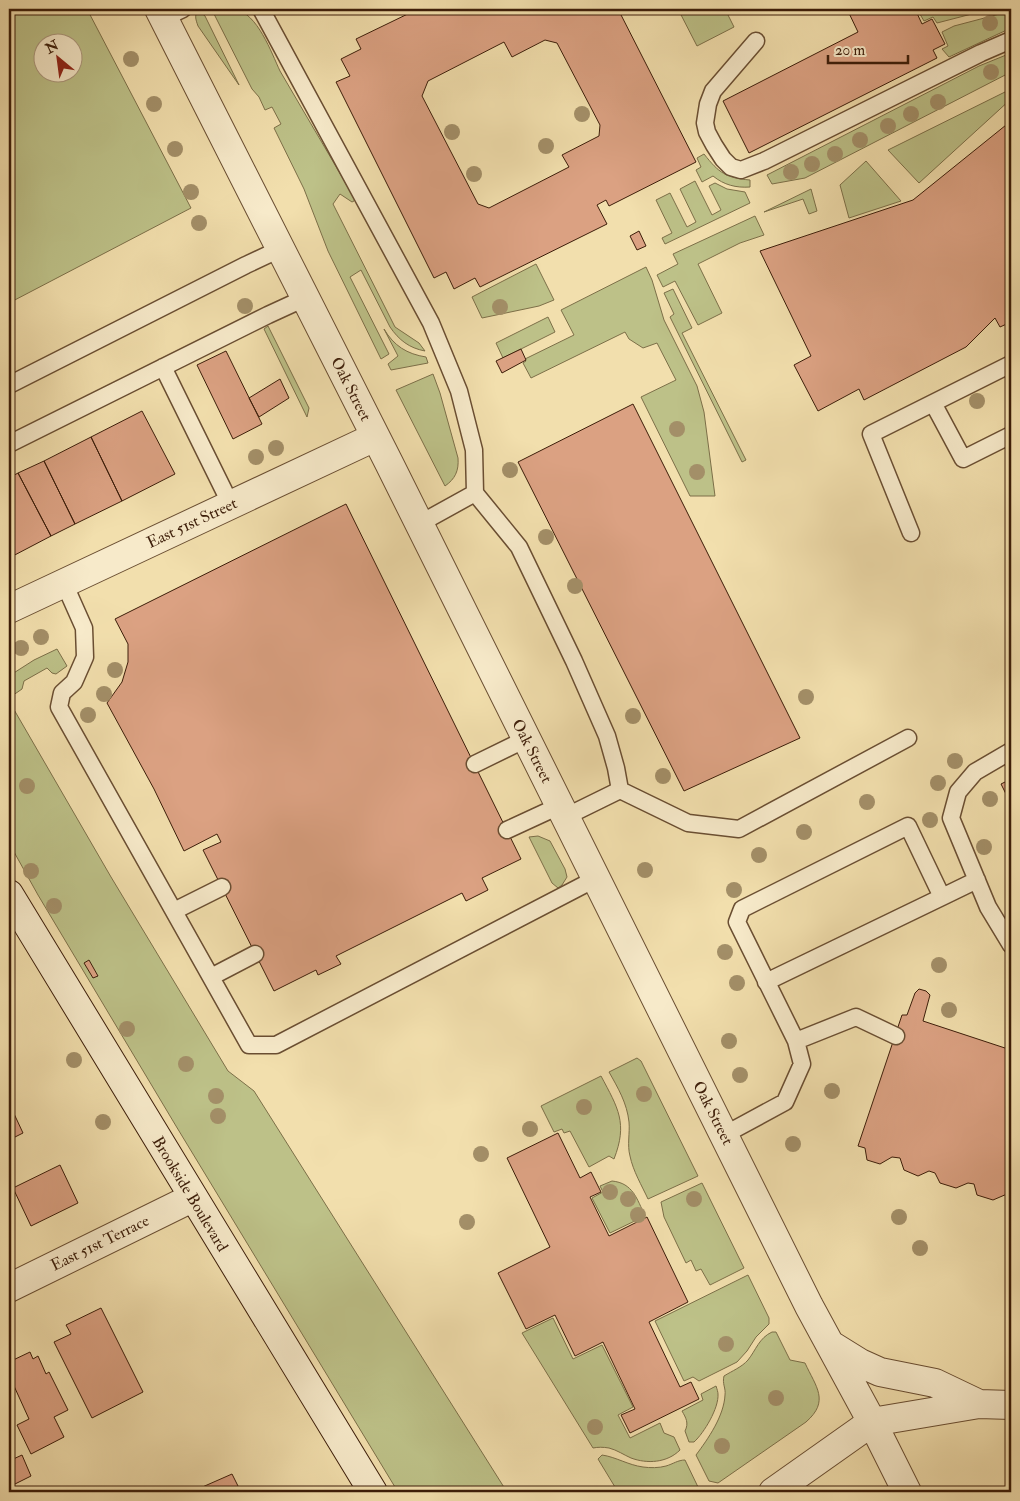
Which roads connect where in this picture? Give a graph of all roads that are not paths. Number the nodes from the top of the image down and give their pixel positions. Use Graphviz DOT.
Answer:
graph roads {
  1 [pos="261,9"];
  2 [pos="168,12"];
  3 [pos="1011,40"];
  4 [pos="756,41"];
  5 [pos="280,248"];
  6 [pos="305,298"];
  7 [pos="1011,364"];
  8 [pos="163,367"];
  9 [pos="9,385"];
  10 [pos="933,403"];
  11 [pos="1011,435"];
  12 [pos="376,438"];
  13 [pos="9,444"];
  14 [pos="475,493"];
  15 [pos="231,505"];
  16 [pos="419,524"];
  17 [pos="911,533"];
  18 [pos="64,584"];
  19 [pos="9,609"];
  20 [pos="908,738"];
  21 [pos="526,739"];
  22 [pos="1011,751"];
  23 [pos="475,764"];
  24 [pos="620,790"];
  25 [pos="562,811"];
  26 [pos="507,830"];
  27 [pos="596,878"];
  28 [pos="977,880"];
  29 [pos="222,887"];
  30 [pos="9,894"];
  31 [pos="942,897"];
  32 [pos="174,911"];
  33 [pos="1011,945"];
  34 [pos="256,954"];
  35 [pos="211,977"];
  36 [pos="766,982"];
  37 [pos="896,1036"];
  38 [pos="796,1041"];
  39 [pos="724,1135"];
  40 [pos="192,1198"];
  41 [pos="9,1288"];
  42 [pos="830,1345"];
  43 [pos="979,1404"];
  44 [pos="1011,1405"];
  45 [pos="872,1422"];
  46 [pos="363,1486"];
  47 [pos="773,1492"];
  48 [pos="907,1492"];
  1 -- 14 [label="lane"];
  2 -- 5 [label="street, Oak Street"];
  3 -- 4 [label="lane"];
  5 -- 6 [label="street, Oak Street"];
  5 -- 9 [label="lane"];
  6 -- 8 [label="lane"];
  6 -- 12 [label="street, Oak Street"];
  7 -- 10 [label="lane"];
  8 -- 13 [label="lane"];
  8 -- 15 [label="lane"];
  10 -- 11 [label="lane"];
  10 -- 17 [label="lane"];
  12 -- 15 [label="street, East 51st Street"];
  12 -- 16 [label="street, Oak Street"];
  14 -- 16 [label="lane"];
  14 -- 24 [label="lane"];
  15 -- 18 [label="street, East 51st Street"];
  16 -- 21 [label="street, Oak Street"];
  18 -- 19 [label="street, East 51st Street"];
  18 -- 32 [label="lane"];
  20 -- 24 [label="lane"];
  21 -- 23 [label="lane"];
  21 -- 25 [label="street, Oak Street"];
  22 -- 28 [label="lane"];
  24 -- 25 [label="lane"];
  25 -- 26 [label="lane"];
  25 -- 27 [label="street, Oak Street"];
  27 -- 35 [label="lane"];
  27 -- 39 [label="street, Oak Street"];
  28 -- 31 [label="lane"];
  28 -- 33 [label="lane"];
  29 -- 32 [label="lane"];
  30 -- 40 [label="street, Brookside Boulevard"];
  31 -- 36 [label="lane"];
  31 -- 36 [label="lane"];
  32 -- 35 [label="lane"];
  34 -- 35 [label="lane"];
  36 -- 38 [label="lane"];
  37 -- 38 [label="lane"];
  38 -- 39 [label="lane"];
  39 -- 42 [label="street, Oak Street"];
  40 -- 41 [label="street, East 51st Terrace"];
  40 -- 46 [label="street, Brookside Boulevard"];
  42 -- 43 [label="street"];
  42 -- 45 [label="street, Oak Street"];
  43 -- 44 [label="street"];
  43 -- 45 [label="street"];
  45 -- 47 [label="street"];
  45 -- 48 [label="street, Oak Street"];
}
